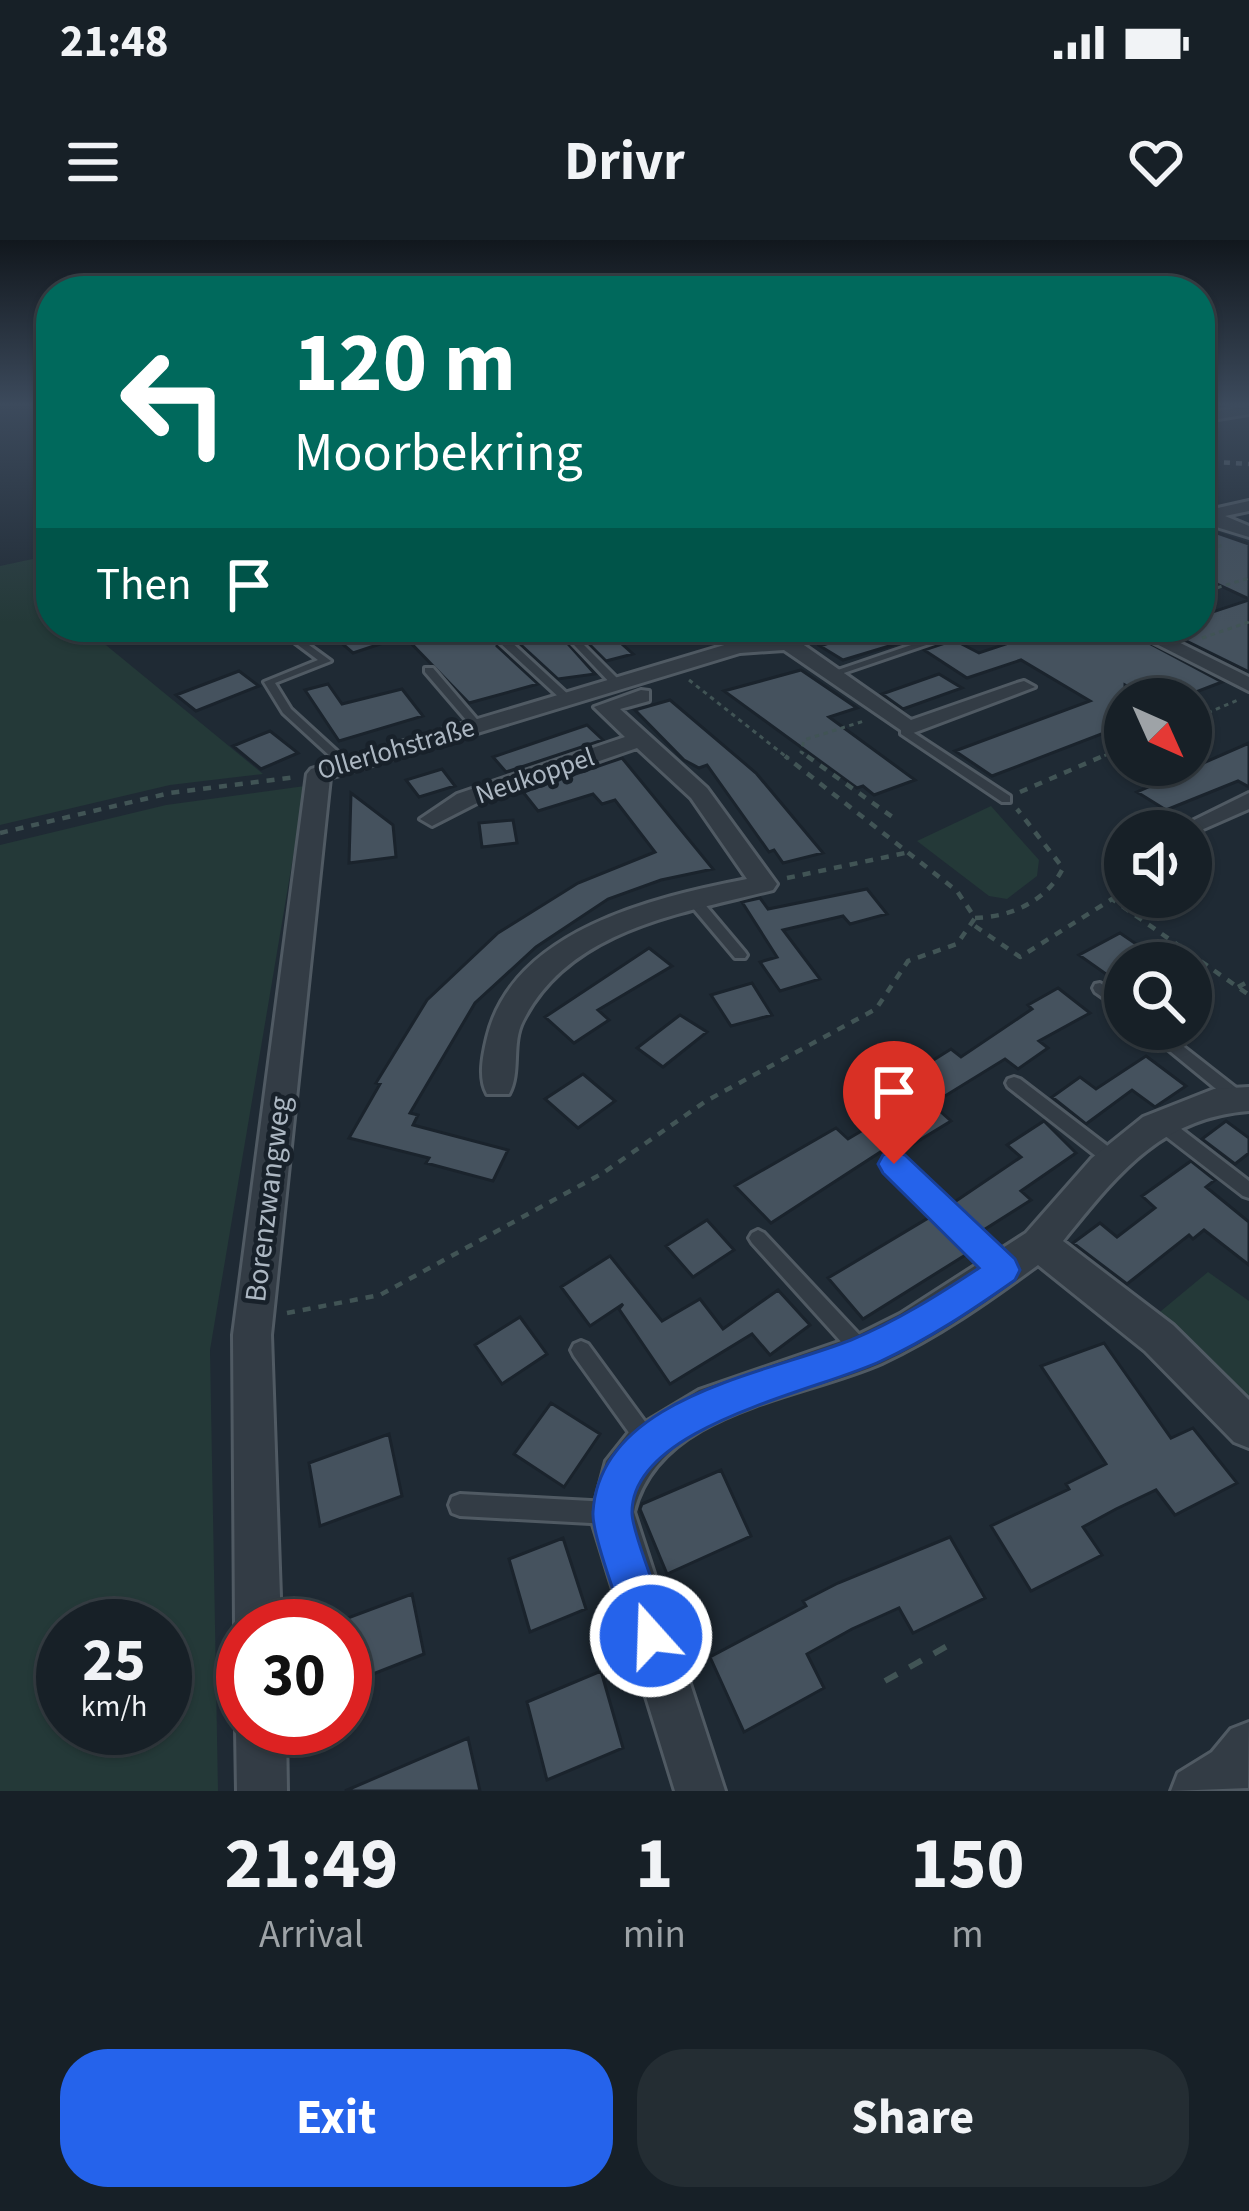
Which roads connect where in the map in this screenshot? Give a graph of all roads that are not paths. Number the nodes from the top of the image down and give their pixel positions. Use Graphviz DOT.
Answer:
graph roads {
  1 [pos="1249,506"];
  2 [pos="1215,514"];
  3 [pos="1215,522"];
  4 [pos="1242,537"];
  5 [pos="299,642"];
  6 [pos="506,642"];
  7 [pos="571,642"];
  8 [pos="786,642"];
  9 [pos="928,642"];
  10 [pos="1162,642"];
  11 [pos="429,670"];
  12 [pos="831,674"];
  13 [pos="1249,685"];
  14 [pos="1024,687"];
  15 [pos="611,696"];
  16 [pos="566,699"];
  17 [pos="477,726"];
  18 [pos="908,728"];
  19 [pos="640,739"];
  20 [pos="333,770"];
  21 [pos="1006,799"];
  22 [pos="1249,800"];
  23 [pos="1212,818"];
  24 [pos="432,819"];
  25 [pos="692,898"];
  26 [pos="740,955"];
  27 [pos="1100,988"];
  28 [pos="1104,991"];
  29 [pos="1179,1050"];
  30 [pos="1015,1083"];
  31 [pos="498,1085"];
  32 [pos="1244,1098"];
  33 [pos="1158,1121"];
  34 [pos="1112,1159"];
  35 [pos="894,1164"];
  36 [pos="1249,1191"];
  37 [pos="758,1238"];
  38 [pos="1040,1244"];
  39 [pos="1004,1270"];
  40 [pos="581,1350"];
  41 [pos="863,1352"];
  42 [pos="1249,1428"];
  43 [pos="647,1441"];
  44 [pos="460,1505"];
  45 [pos="612,1513"];
  46 [pos="257,1599"];
  47 [pos="1249,1747"];
  48 [pos="261,1755"];
  49 [pos="262,1791"];
  50 [pos="700,1791"];
  51 [pos="1196,1791"];
  1 -- 2 [label="street"];
  3 -- 4 [label="street"];
  5 -- 20 [label="lane"];
  6 -- 16 [label="lane"];
  7 -- 15 [label="lane"];
  8 -- 12 [label="street"];
  8 -- 15 [label="street, Ollerlohstraße"];
  8 -- 15 [label="street, Ollerlohstraße"];
  9 -- 12 [label="lane"];
  10 -- 13 [label="street"];
  11 -- 17 [label="lane"];
  12 -- 18 [label="street"];
  14 -- 18 [label="street"];
  15 -- 16 [label="street, Ollerlohstraße"];
  15 -- 19 [label="street"];
  16 -- 17 [label="street, Ollerlohstraße"];
  17 -- 20 [label="street, Ollerlohstraße"];
  18 -- 21 [label="lane"];
  19 -- 24 [label="street, Neukoppel"];
  19 -- 25 [label="street"];
  20 -- 46 [label="street, Borenzwangweg"];
  22 -- 23 [label="street"];
  25 -- 26 [label="lane"];
  25 -- 31 [label="street"];
  27 -- 28 [label="lane"];
  29 -- 32 [label="lane"];
  30 -- 34 [label="lane"];
  32 -- 33 [label="street"];
  33 -- 34 [label="street"];
  33 -- 36 [label="lane"];
  34 -- 38 [label="street"];
  35 -- 39 [label="lane"];
  37 -- 41 [label="lane"];
  38 -- 39 [label="street"];
  38 -- 42 [label="street"];
  39 -- 41 [label="street"];
  40 -- 43 [label="lane"];
  41 -- 43 [label="street"];
  43 -- 45 [label="street"];
  44 -- 45 [label="lane"];
  45 -- 50 [label="street"];
  47 -- 51 [label="street"];
  48 -- 49 [label="street"];
}
